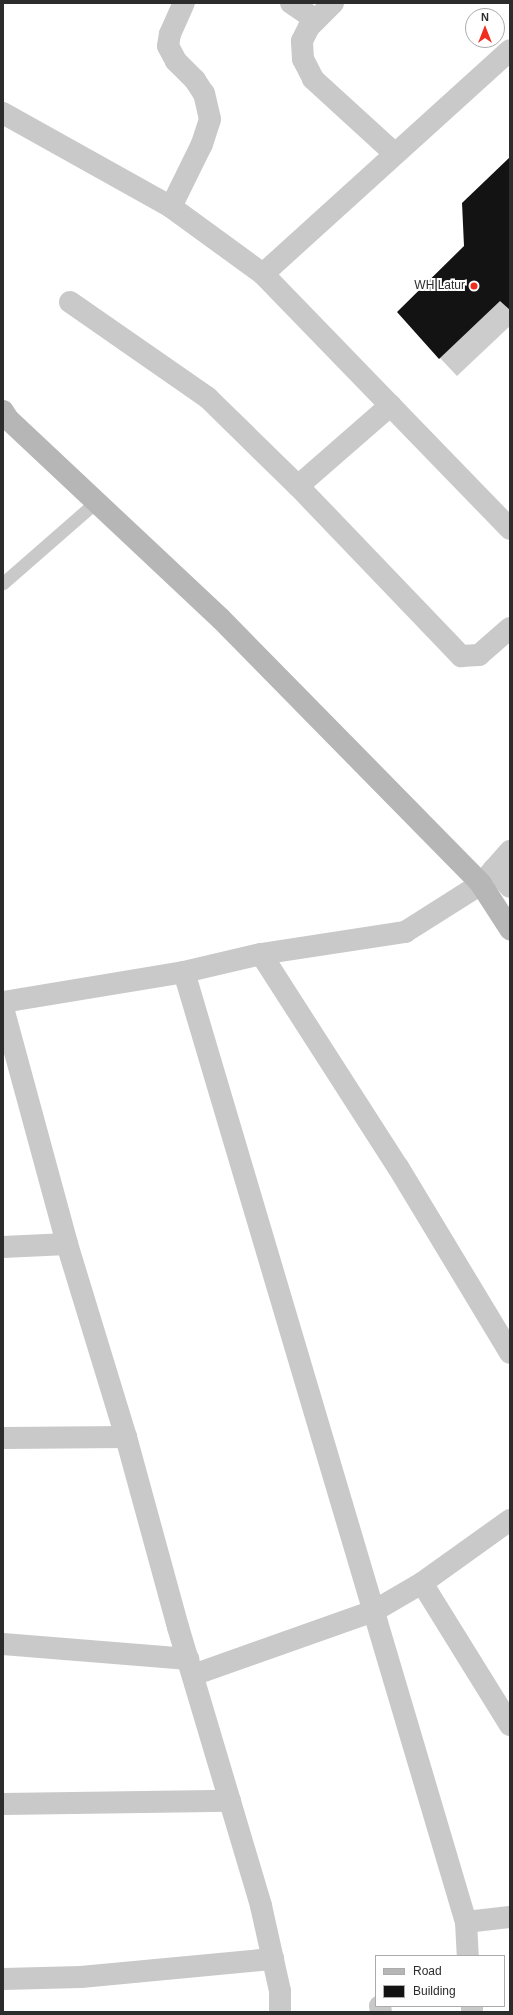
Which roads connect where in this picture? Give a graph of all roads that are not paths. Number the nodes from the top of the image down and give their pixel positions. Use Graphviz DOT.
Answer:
graph roads {
  1 [pos="184,3"];
  2 [pos="291,3"];
  3 [pos="333,3"];
  4 [pos="316,20"];
  5 [pos="510,50"];
  6 [pos="3,113"];
  7 [pos="395,154"];
  8 [pos="171,207"];
  9 [pos="263,274"];
  10 [pos="70,302"];
  11 [pos="391,405"];
  12 [pos="3,411"];
  13 [pos="298,486"];
  14 [pos="96,502"];
  15 [pos="510,529"];
  16 [pos="3,582"];
  17 [pos="510,628"];
  18 [pos="510,851"];
  19 [pos="487,876"];
  20 [pos="510,887"];
  21 [pos="510,929"];
  22 [pos="261,954"];
  23 [pos="184,972"];
  24 [pos="3,1002"];
  25 [pos="3,1008"];
  26 [pos="67,1244"];
  27 [pos="3,1247"];
  28 [pos="508,1345"];
  29 [pos="126,1437"];
  30 [pos="3,1438"];
  31 [pos="510,1520"];
  32 [pos="422,1583"];
  33 [pos="374,1611"];
  34 [pos="3,1644"];
  35 [pos="190,1667"];
  36 [pos="510,1725"];
  37 [pos="230,1801"];
  38 [pos="3,1804"];
  39 [pos="510,1917"];
  40 [pos="466,1922"];
  41 [pos="468,1955"];
  42 [pos="272,1959"];
  43 [pos="3,1979"];
  44 [pos="280,2012"];
  1 -- 8 [label="street"];
  2 -- 4 [label="street"];
  3 -- 4 [label="street"];
  4 -- 7 [label="street"];
  5 -- 7 [label="street"];
  6 -- 8 [label="street"];
  7 -- 9 [label="street"];
  8 -- 9 [label="street"];
  9 -- 11 [label="street"];
  10 -- 13 [label="street"];
  11 -- 13 [label="street"];
  11 -- 15 [label="street"];
  12 -- 14 [label="street"];
  13 -- 17 [label="street"];
  14 -- 16 [label="lane"];
  14 -- 19 [label="street"];
  18 -- 19 [label="street"];
  19 -- 20 [label="street"];
  19 -- 21 [label="street"];
  19 -- 22 [label="street"];
  22 -- 23 [label="street"];
  22 -- 28 [label="street"];
  23 -- 24 [label="street"];
  23 -- 33 [label="street"];
  25 -- 26 [label="street"];
  26 -- 27 [label="street"];
  26 -- 29 [label="street"];
  29 -- 30 [label="street"];
  29 -- 35 [label="street"];
  31 -- 32 [label="street"];
  32 -- 33 [label="street"];
  32 -- 36 [label="street"];
  33 -- 35 [label="street"];
  33 -- 40 [label="street"];
  34 -- 35 [label="street"];
  35 -- 37 [label="street"];
  37 -- 38 [label="street"];
  37 -- 42 [label="street"];
  39 -- 40 [label="street"];
  40 -- 41 [label="street"];
  42 -- 43 [label="street"];
  42 -- 44 [label="street"];
}
